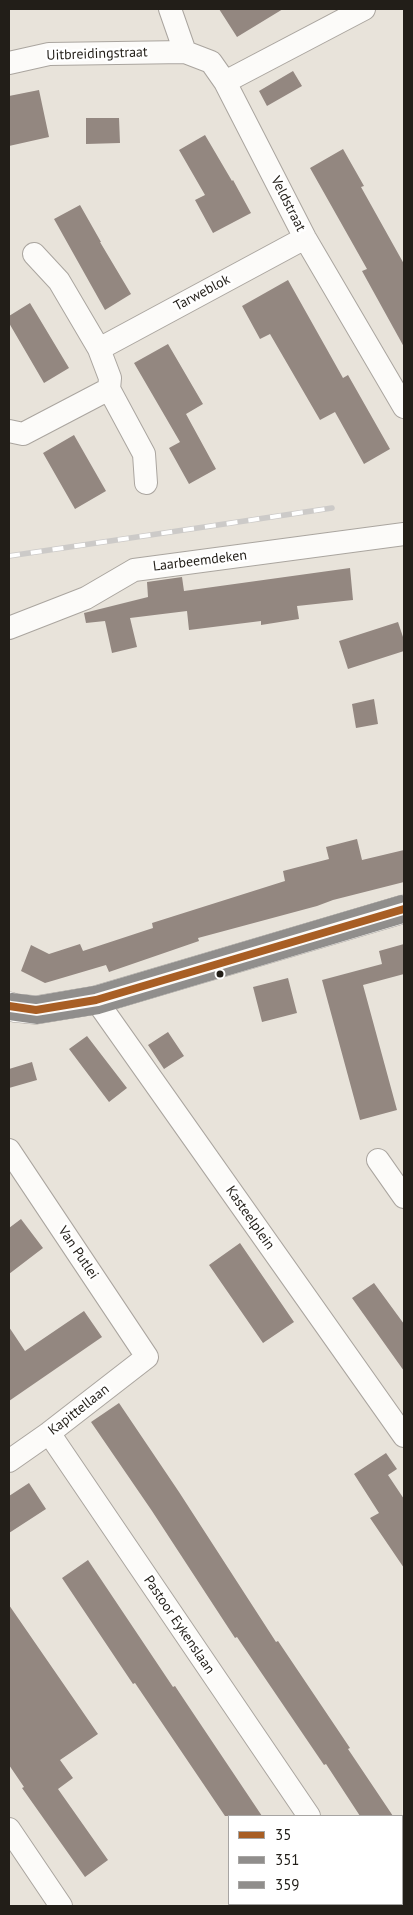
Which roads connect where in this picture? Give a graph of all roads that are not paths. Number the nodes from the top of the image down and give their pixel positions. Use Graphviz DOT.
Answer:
graph roads {
  1 [pos="170,9"];
  2 [pos="364,9"];
  3 [pos="185,52"];
  4 [pos="9,63"];
  5 [pos="225,82"];
  6 [pos="305,238"];
  7 [pos="34,254"];
  8 [pos="99,349"];
  9 [pos="109,390"];
  10 [pos="404,407"];
  11 [pos="9,431"];
  12 [pos="146,483"];
  13 [pos="404,534"];
  14 [pos="9,628"];
  15 [pos="404,909"];
  16 [pos="96,1000"];
  17 [pos="9,1006"];
  18 [pos="9,1150"];
  19 [pos="378,1160"];
  20 [pos="404,1197"];
  21 [pos="147,1357"];
  22 [pos="49,1433"];
  23 [pos="404,1436"];
  24 [pos="9,1461"];
  25 [pos="308,1815"];
  26 [pos="9,1829"];
  27 [pos="62,1906"];
  1 -- 3 [label="street"];
  2 -- 5 [label="street"];
  3 -- 4 [label="street, Uitbreidingstraat"];
  3 -- 5 [label="street, Veldstraat"];
  5 -- 6 [label="street, Veldstraat"];
  6 -- 8 [label="street, Tarweblok"];
  6 -- 10 [label="street, Veldstraat"];
  7 -- 8 [label="street"];
  8 -- 9 [label="street"];
  9 -- 11 [label="street"];
  9 -- 12 [label="street"];
  13 -- 14 [label="street, Laarbeemdeken"];
  15 -- 16 [label="street"];
  16 -- 17 [label="street"];
  16 -- 23 [label="street, Kasteelplein"];
  18 -- 21 [label="street, Van Putlei"];
  19 -- 20 [label="street"];
  21 -- 22 [label="street, Kapittellaan"];
  22 -- 24 [label="street, Kapittellaan"];
  22 -- 25 [label="street, Pastoor Eykenslaan"];
  26 -- 27 [label="street"];
}
